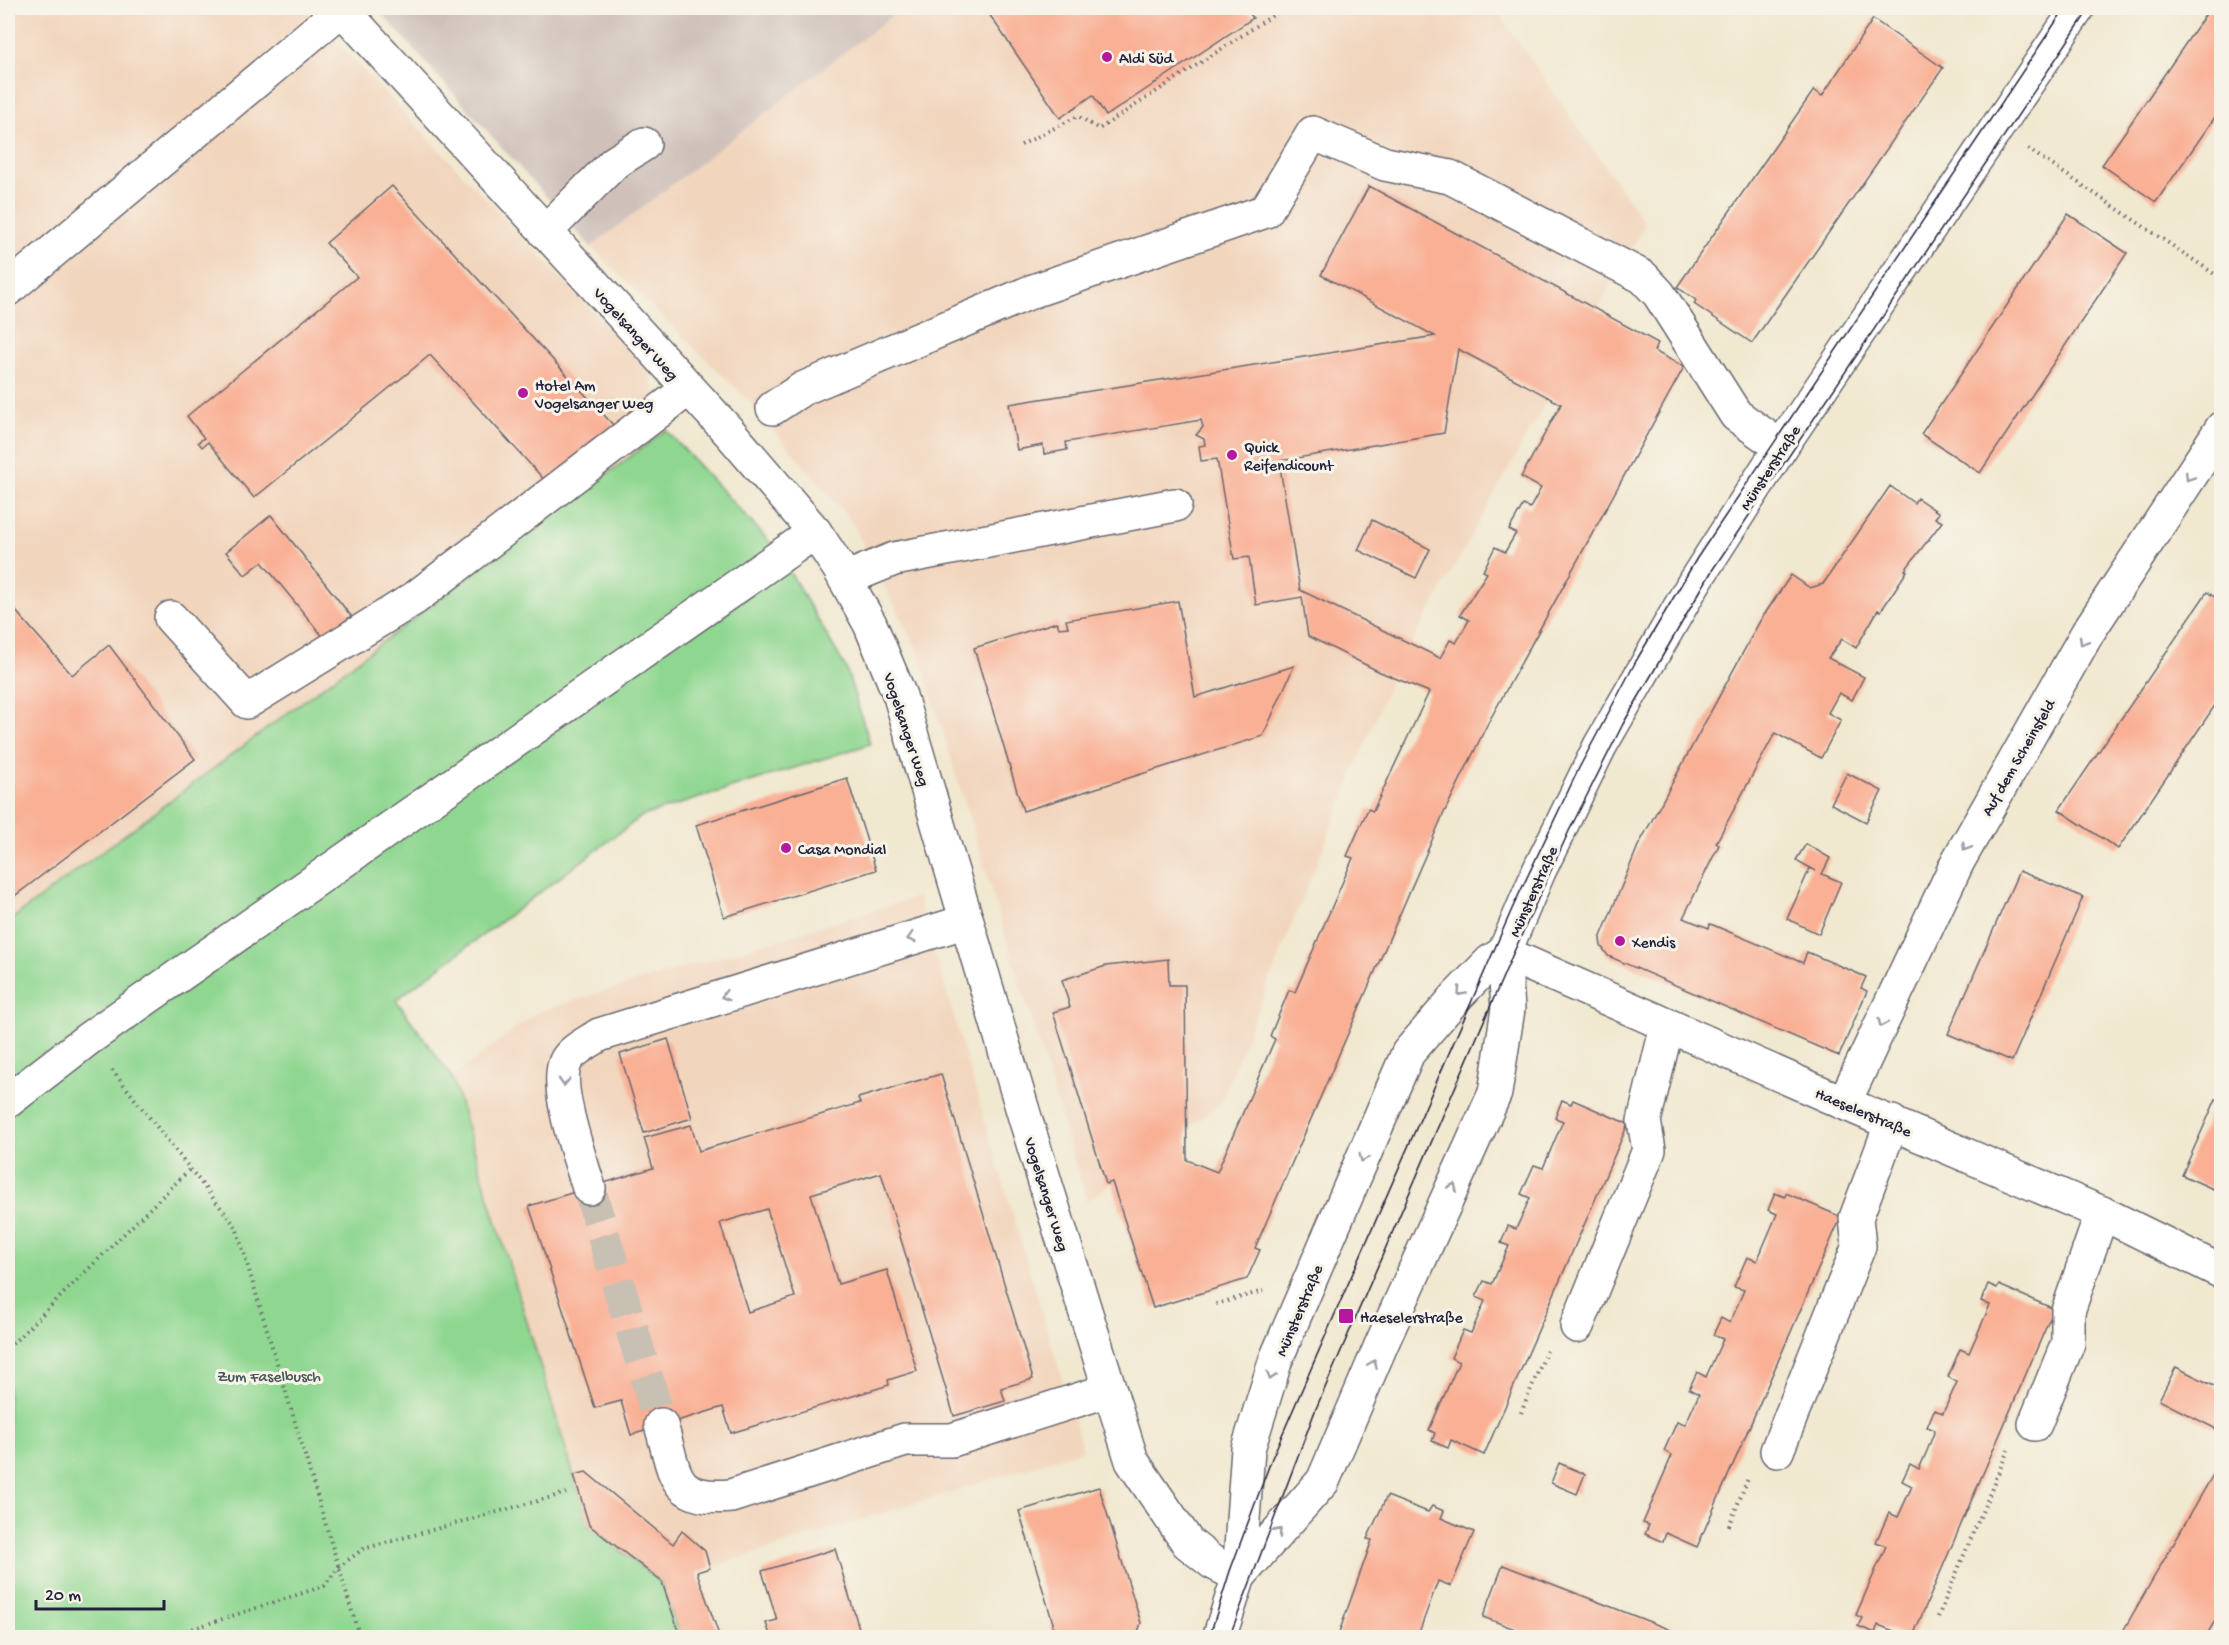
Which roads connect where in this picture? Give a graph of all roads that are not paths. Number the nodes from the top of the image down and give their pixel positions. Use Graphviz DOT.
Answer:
graph roads {
  1 [pos="342,8"];
  2 [pos="2078,8"];
  3 [pos="644,144"];
  4 [pos="545,232"];
  5 [pos="8,290"];
  6 [pos="688,389"];
  7 [pos="773,408"];
  8 [pos="2222,429"];
  9 [pos="1781,447"];
  10 [pos="1175,505"];
  11 [pos="815,532"];
  12 [pos="845,579"];
  13 [pos="171,618"];
  14 [pos="967,921"];
  15 [pos="1504,953"];
  16 [pos="1667,1026"];
  17 [pos="8,1101"];
  18 [pos="1844,1103"];
  19 [pos="1892,1122"];
  20 [pos="589,1188"];
  21 [pos="2102,1213"];
  22 [pos="2222,1272"];
  23 [pos="1577,1326"];
  24 [pos="1109,1390"];
  25 [pos="2036,1424"];
  26 [pos="661,1425"];
  27 [pos="1777,1451"];
  28 [pos="1239,1576"];
  29 [pos="1219,1638"];
  1 -- 4 [label="street, Vogelsanger Weg"];
  1 -- 5 [label="street"];
  2 -- 9 [label="street, Münsterstraße"];
  3 -- 4 [label="street"];
  4 -- 6 [label="street, Vogelsanger Weg"];
  6 -- 11 [label="street, Vogelsanger Weg"];
  6 -- 13 [label="street"];
  7 -- 9 [label="street"];
  8 -- 18 [label="street, Auf dem Scheinsfeld, one-way"];
  9 -- 15 [label="street, Münsterstraße"];
  10 -- 12 [label="street"];
  11 -- 12 [label="street, Vogelsanger Weg"];
  11 -- 17 [label="street"];
  12 -- 14 [label="street, Vogelsanger Weg"];
  14 -- 20 [label="street, one-way"];
  14 -- 24 [label="street, Vogelsanger Weg"];
  15 -- 16 [label="street, Haeselerstraße"];
  28 -- 15 [label="street, Münsterstraße, one-way"];
  15 -- 28 [label="street, Münsterstraße, one-way"];
  16 -- 18 [label="street, Haeselerstraße"];
  16 -- 23 [label="street"];
  18 -- 19 [label="street, Haeselerstraße"];
  19 -- 21 [label="street, Haeselerstraße"];
  19 -- 27 [label="street"];
  21 -- 22 [label="street, Haeselerstraße"];
  21 -- 25 [label="street"];
  24 -- 26 [label="street"];
  24 -- 28 [label="street, Vogelsanger Weg"];
  28 -- 29 [label="street, Münsterstraße"];
}
